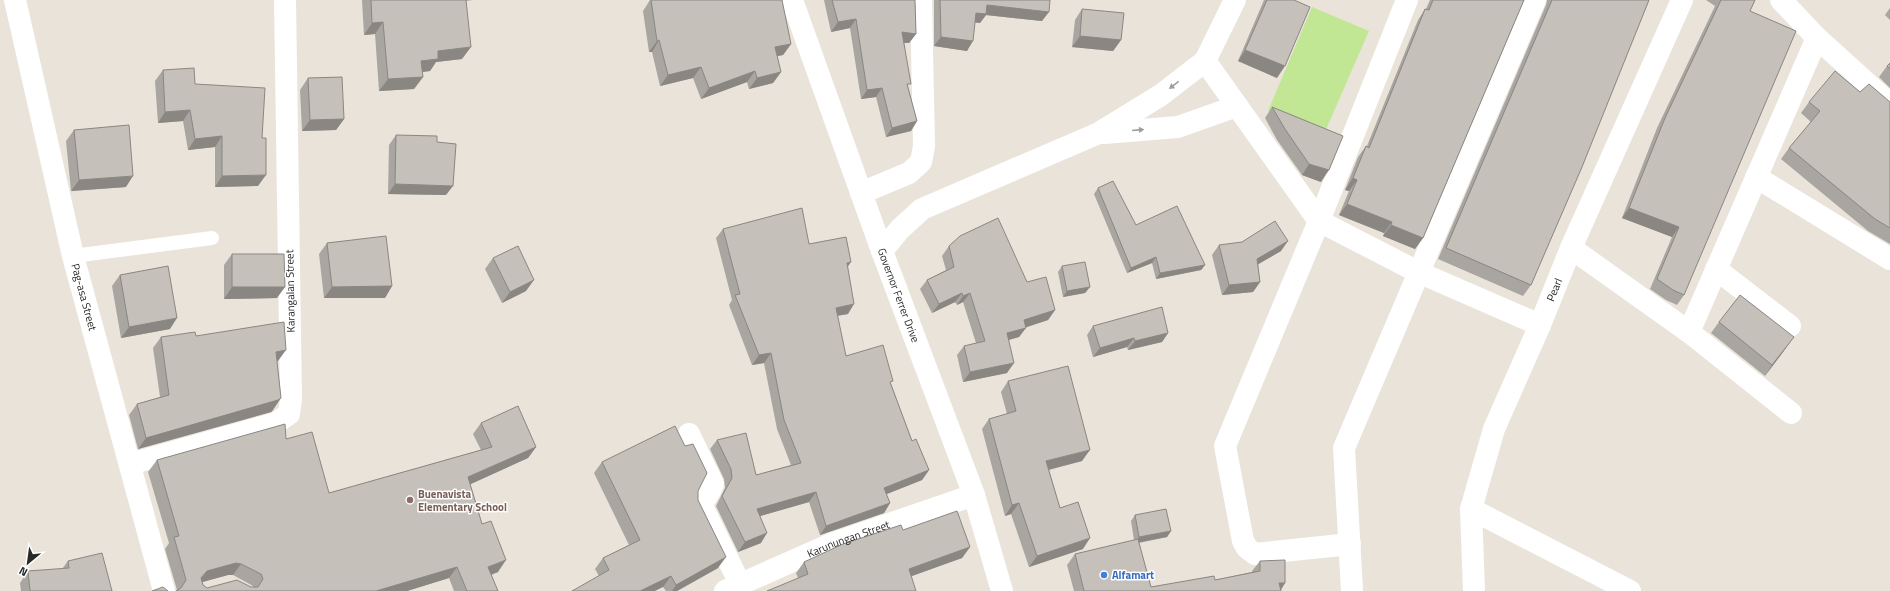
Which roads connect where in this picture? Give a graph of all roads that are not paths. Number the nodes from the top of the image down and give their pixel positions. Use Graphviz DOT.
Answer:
graph roads {
  1 [pos="15,0"];
  2 [pos="285,0"];
  3 [pos="792,0"];
  4 [pos="921,0"];
  5 [pos="1235,0"];
  6 [pos="1407,0"];
  7 [pos="1535,0"];
  8 [pos="1682,0"];
  9 [pos="1781,0"];
  10 [pos="1816,38"];
  11 [pos="1205,61"];
  12 [pos="1890,104"];
  13 [pos="1237,106"];
  14 [pos="1099,133"];
  15 [pos="1756,177"];
  16 [pos="861,193"];
  17 [pos="1319,221"];
  18 [pos="212,238"];
  19 [pos="1571,248"];
  20 [pos="882,251"];
  21 [pos="73,256"];
  22 [pos="1890,259"];
  23 [pos="1716,269"];
  24 [pos="1418,272"];
  25 [pos="1540,325"];
  26 [pos="1790,326"];
  27 [pos="1689,332"];
  28 [pos="1791,413"];
  29 [pos="689,434"];
  30 [pos="130,464"];
  31 [pos="974,495"];
  32 [pos="1471,509"];
  33 [pos="1350,544"];
  34 [pos="732,587"];
  35 [pos="164,591"];
  36 [pos="1002,591"];
  37 [pos="1352,591"];
  38 [pos="1474,591"];
  39 [pos="1630,591"];
  1 -- 21 [label="street, Pag-asa Street"];
  2 -- 30 [label="street, Karangalan Street"];
  3 -- 16 [label="street, Governor Ferrer Drive"];
  4 -- 16 [label="street"];
  5 -- 11 [label="street"];
  6 -- 17 [label="street"];
  7 -- 24 [label="street"];
  8 -- 19 [label="street, Pearl"];
  9 -- 10 [label="street"];
  10 -- 12 [label="street"];
  10 -- 15 [label="street"];
  11 -- 13 [label="street"];
  11 -- 14 [label="street, one-way"];
  14 -- 13 [label="street, one-way"];
  13 -- 17 [label="street"];
  14 -- 20 [label="street"];
  15 -- 22 [label="street"];
  15 -- 23 [label="street"];
  16 -- 20 [label="street, Governor Ferrer Drive"];
  17 -- 24 [label="street"];
  17 -- 33 [label="street"];
  18 -- 21 [label="lane"];
  19 -- 25 [label="street, Pearl"];
  19 -- 27 [label="street"];
  20 -- 31 [label="street, Governor Ferrer Drive"];
  21 -- 30 [label="street, Pag-asa Street"];
  23 -- 26 [label="street"];
  23 -- 27 [label="street"];
  24 -- 25 [label="street"];
  24 -- 33 [label="street"];
  25 -- 32 [label="street, Pearl"];
  27 -- 28 [label="street"];
  29 -- 34 [label="street"];
  30 -- 35 [label="street, Pag-asa Street"];
  31 -- 34 [label="street, Karunungan Street"];
  31 -- 36 [label="street, Governor Ferrer Drive"];
  32 -- 38 [label="street, Pearl"];
  32 -- 39 [label="street"];
  33 -- 37 [label="street"];
}
